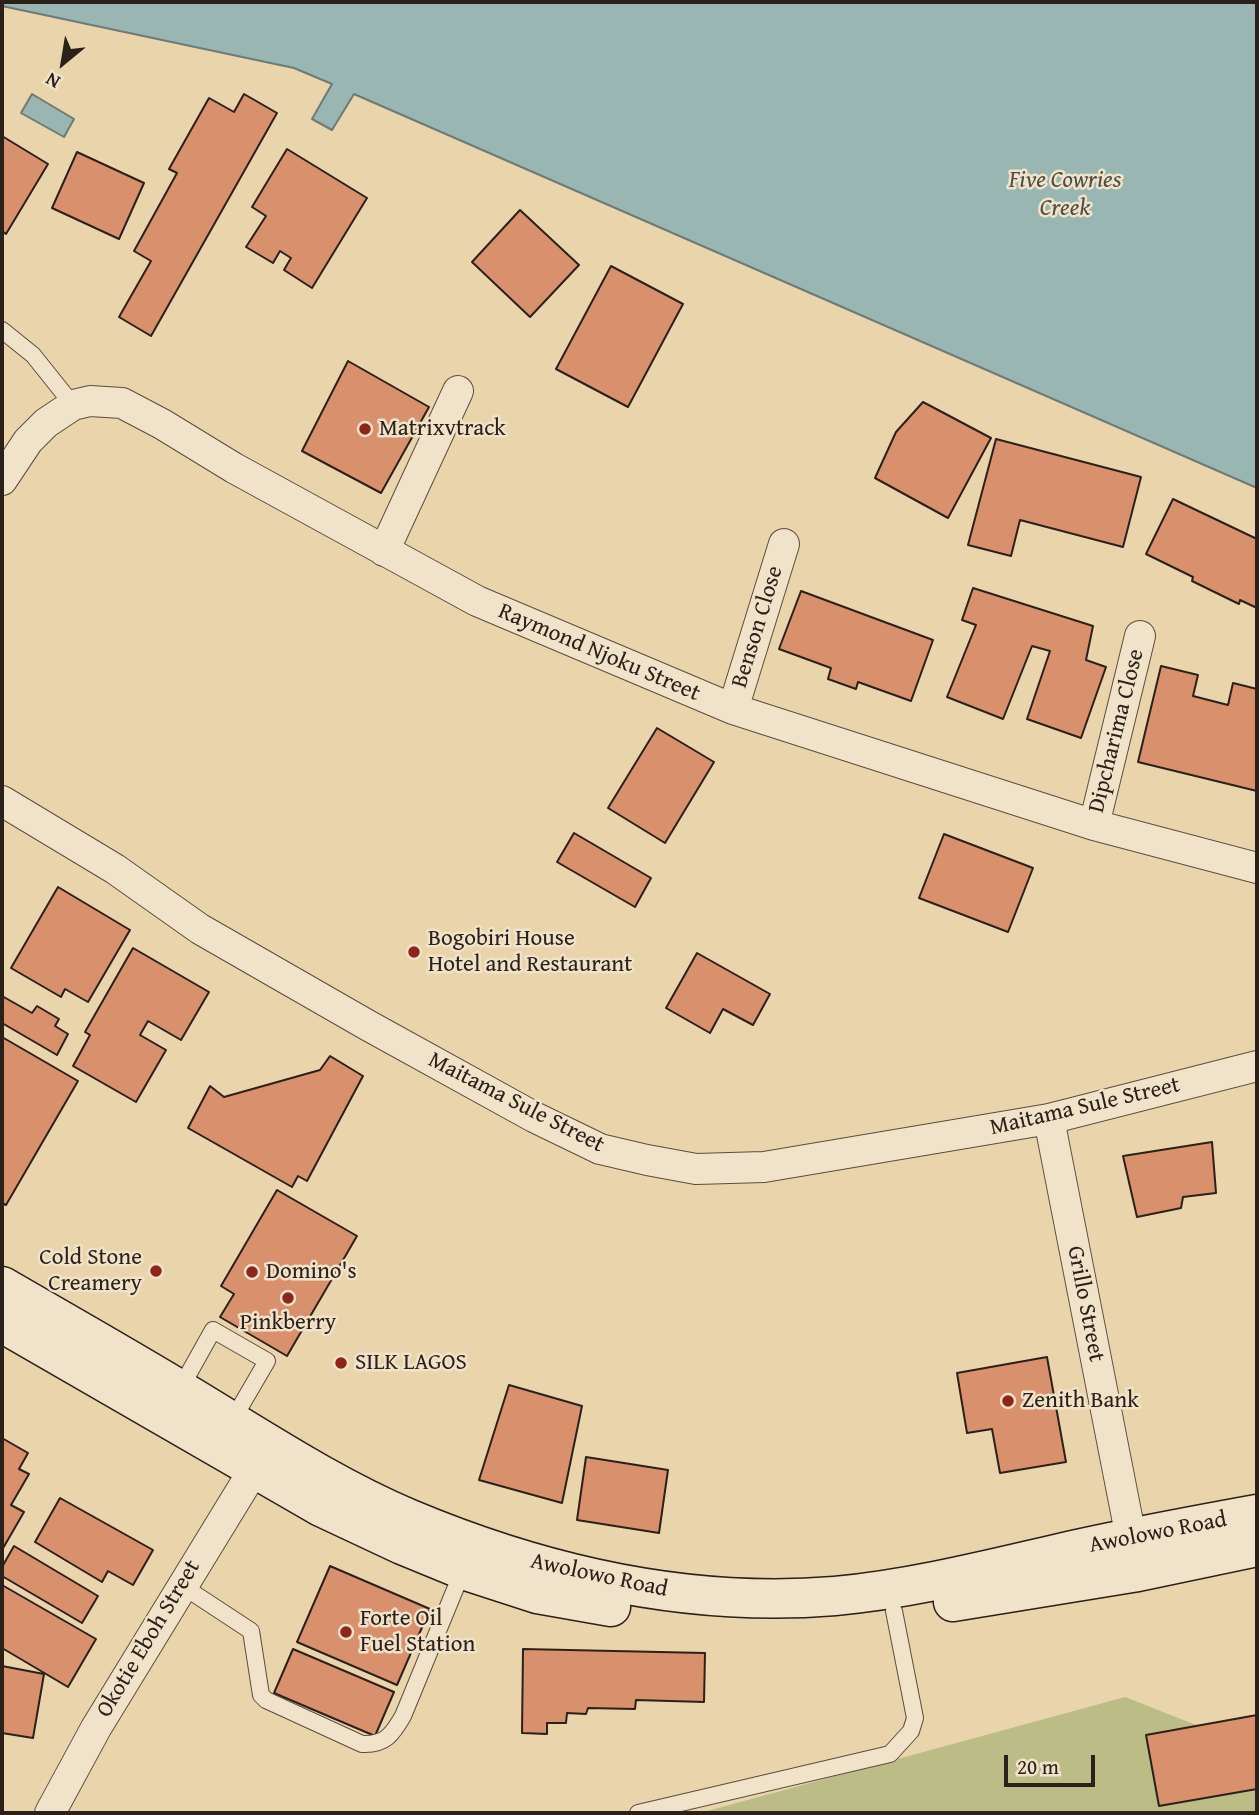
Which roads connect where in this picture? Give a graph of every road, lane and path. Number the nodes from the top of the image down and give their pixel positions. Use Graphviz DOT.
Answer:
graph roads {
  1 [pos="2,330"];
  2 [pos="458,391"];
  3 [pos="73,404"];
  4 [pos="2,480"];
  5 [pos="784,544"];
  6 [pos="384,551"];
  7 [pos="1140,636"];
  8 [pos="733,709"];
  9 [pos="2,801"];
  10 [pos="1094,825"];
  11 [pos="1257,868"];
  12 [pos="1257,1066"];
  13 [pos="1049,1119"];
  14 [pos="2,1286"];
  15 [pos="2,1323"];
  16 [pos="180,1389"];
  17 [pos="232,1422"];
  18 [pos="262,1456"];
  19 [pos="1257,1514"];
  20 [pos="1257,1547"];
  21 [pos="1134,1554"];
  22 [pos="463,1570"];
  23 [pos="181,1585"];
  24 [pos="894,1611"];
  25 [pos="50,1813"];
  26 [pos="638,1813"];
  1 -- 3 [label="lane"];
  2 -- 6 [label="street"];
  3 -- 4 [label="street"];
  3 -- 6 [label="street, Raymond Njoku Street"];
  5 -- 8 [label="street, Benson Close"];
  6 -- 8 [label="street, Raymond Njoku Street"];
  7 -- 10 [label="street, Dipcharima Close"];
  8 -- 10 [label="street, Raymond Njoku Street"];
  9 -- 13 [label="street, Maitama Sule Street"];
  10 -- 11 [label="street, Raymond Njoku Street"];
  12 -- 13 [label="street, Maitama Sule Street"];
  13 -- 21 [label="street, Grillo Street"];
  14 -- 16 [label="main road, Awolowo Road"];
  15 -- 18 [label="main road, Awolowo Road"];
  16 -- 17 [label="main road, Awolowo Road"];
  16 -- 17 [label="lane"];
  17 -- 18 [label="main road, Awolowo Road"];
  18 -- 21 [label="main road, Awolowo Road"];
  18 -- 22 [label="main road, Awolowo Road"];
  18 -- 23 [label="street, Okotie Eboh Street"];
  19 -- 21 [label="main road, Awolowo Road"];
  20 -- 21 [label="main road, Awolowo Road"];
  21 -- 24 [label="main road, Awolowo Road"];
  22 -- 23 [label="lane"];
  22 -- 24 [label="main road, Awolowo Road"];
  23 -- 25 [label="street, Okotie Eboh Street"];
  24 -- 26 [label="lane"];
}
